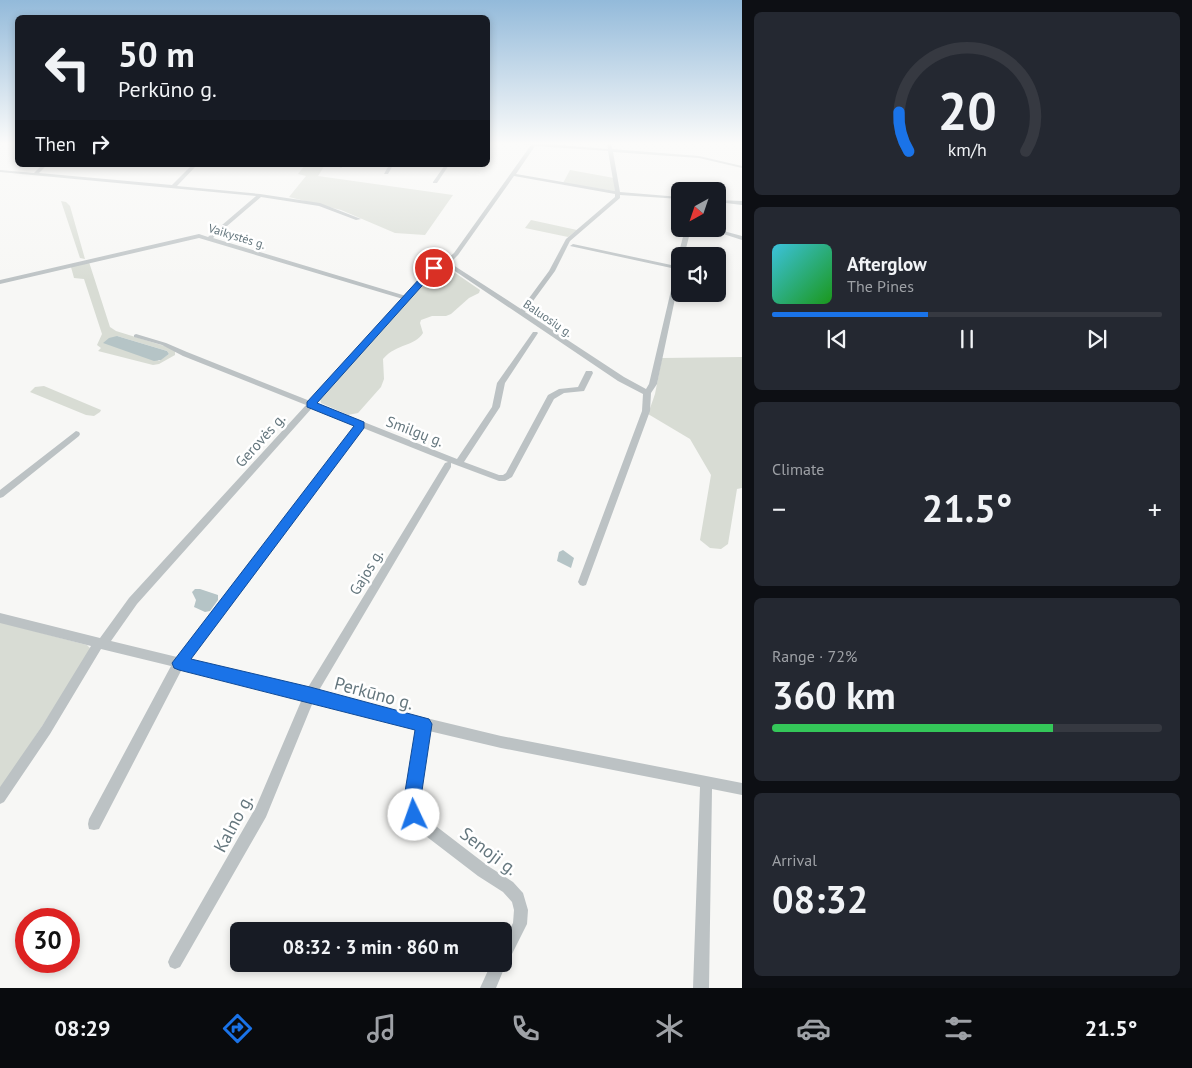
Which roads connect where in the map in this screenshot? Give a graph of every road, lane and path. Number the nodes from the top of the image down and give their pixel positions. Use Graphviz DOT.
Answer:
graph roads {
  1 [pos="185,188"];
  2 [pos="504,188"];
  3 [pos="590,188"];
  4 [pos="618,188"];
  5 [pos="619,193"];
  6 [pos="260,195"];
  7 [pos="671,197"];
  8 [pos="726,202"];
  9 [pos="742,203"];
  10 [pos="358,219"];
  11 [pos="726,234"];
  12 [pos="742,238"];
  13 [pos="209,239"];
  14 [pos="573,246"];
  15 [pos="438,257"];
  16 [pos="446,262"];
  17 [pos="671,264"];
  18 [pos="0,282"];
  19 [pos="407,298"];
  20 [pos="671,302"];
  21 [pos="521,313"];
  22 [pos="535,333"];
  23 [pos="136,336"];
  24 [pos="589,373"];
  25 [pos="647,393"];
  26 [pos="310,404"];
  27 [pos="361,425"];
  28 [pos="76,434"];
  29 [pos="453,464"];
  30 [pos="0,495"];
  31 [pos="583,582"];
  32 [pos="0,618"];
  33 [pos="101,643"];
  34 [pos="179,663"];
  35 [pos="310,694"];
  36 [pos="424,724"];
  37 [pos="706,782"];
  38 [pos="742,789"];
  39 [pos="0,798"];
  40 [pos="94,824"];
  41 [pos="512,940"];
  42 [pos="175,962"];
  43 [pos="495,972"];
  44 [pos="488,988"];
  45 [pos="701,988"];
  1 -- 6 [label="street"];
  2 -- 16 [label="street, Gerovės g."];
  3 -- 5 [label="street"];
  4 -- 5 [label="street"];
  5 -- 7 [label="street"];
  5 -- 21 [label="street"];
  6 -- 10 [label="street"];
  6 -- 13 [label="street"];
  8 -- 9 [label="street"];
  11 -- 12 [label="street"];
  13 -- 18 [label="street, Vaikystės g."];
  13 -- 19 [label="street, Vaikystės g."];
  14 -- 17 [label="street"];
  15 -- 16 [label="street, Baluosių g."];
  16 -- 19 [label="street, Gerovės g."];
  16 -- 21 [label="street, Baluosių g."];
  19 -- 26 [label="street, Gerovės g."];
  20 -- 25 [label="street"];
  21 -- 25 [label="street, Baluosių g."];
  22 -- 29 [label="street"];
  23 -- 26 [label="street, Smilgų g."];
  24 -- 29 [label="street, Smilgų g."];
  25 -- 31 [label="street"];
  26 -- 27 [label="street, Smilgų g."];
  26 -- 33 [label="street, Gerovės g."];
  27 -- 29 [label="street, Smilgų g."];
  27 -- 34 [label="street"];
  28 -- 30 [label="street"];
  29 -- 35 [label="street, Gajos g."];
  32 -- 33 [label="street, Perkūno g."];
  33 -- 34 [label="street, Perkūno g."];
  33 -- 39 [label="street, Gerovės g."];
  34 -- 35 [label="street, Perkūno g."];
  34 -- 40 [label="street"];
  35 -- 36 [label="street, Perkūno g."];
  35 -- 42 [label="street, Kalno g."];
  36 -- 37 [label="street, Perkūno g."];
  36 -- 41 [label="street, Senoji g."];
  37 -- 38 [label="street, Perkūno g."];
  37 -- 45 [label="street"];
  43 -- 44 [label="street"];
}
